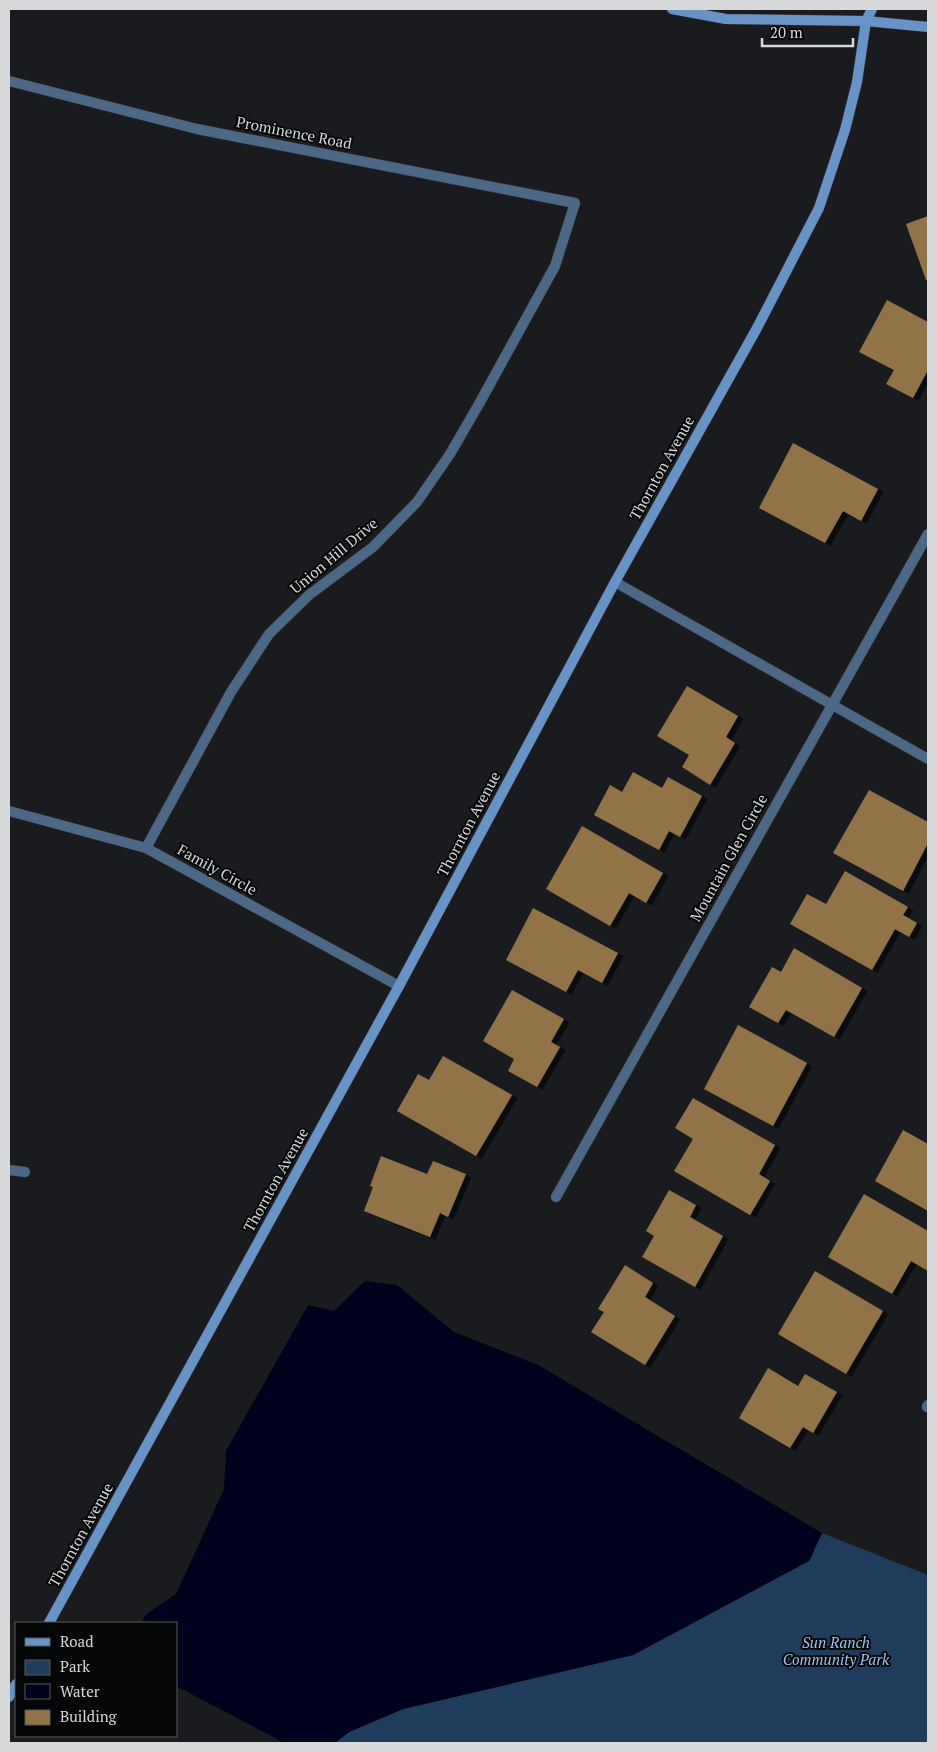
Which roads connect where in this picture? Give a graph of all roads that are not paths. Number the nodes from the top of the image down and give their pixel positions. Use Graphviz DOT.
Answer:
graph roads {
  1 [pos="672,9"];
  2 [pos="864,9"];
  3 [pos="872,9"];
  4 [pos="866,21"];
  5 [pos="928,27"];
  6 [pos="9,81"];
  7 [pos="575,203"];
  8 [pos="928,534"];
  9 [pos="615,582"];
  10 [pos="833,705"];
  11 [pos="928,759"];
  12 [pos="9,811"];
  13 [pos="146,848"];
  14 [pos="399,986"];
  15 [pos="9,1170"];
  16 [pos="26,1172"];
  17 [pos="556,1197"];
  18 [pos="50,1622"];
  19 [pos="15,1686"];
  20 [pos="9,1697"];
  1 -- 4 [label="street"];
  2 -- 4 [label="street, Thornton Avenue"];
  3 -- 4 [label="street, Thornton Avenue"];
  4 -- 5 [label="street"];
  4 -- 9 [label="street, Thornton Avenue"];
  6 -- 7 [label="street, Prominence Road"];
  7 -- 13 [label="street, Union Hill Drive"];
  8 -- 10 [label="street, Mountain Glen Circle"];
  9 -- 10 [label="street"];
  9 -- 14 [label="street, Thornton Avenue"];
  10 -- 11 [label="street"];
  10 -- 17 [label="street, Mountain Glen Circle"];
  12 -- 13 [label="street, Family Circle"];
  13 -- 14 [label="street, Family Circle"];
  14 -- 18 [label="street, Thornton Avenue"];
  15 -- 16 [label="street"];
  19 -- 20 [label="street"];
}
